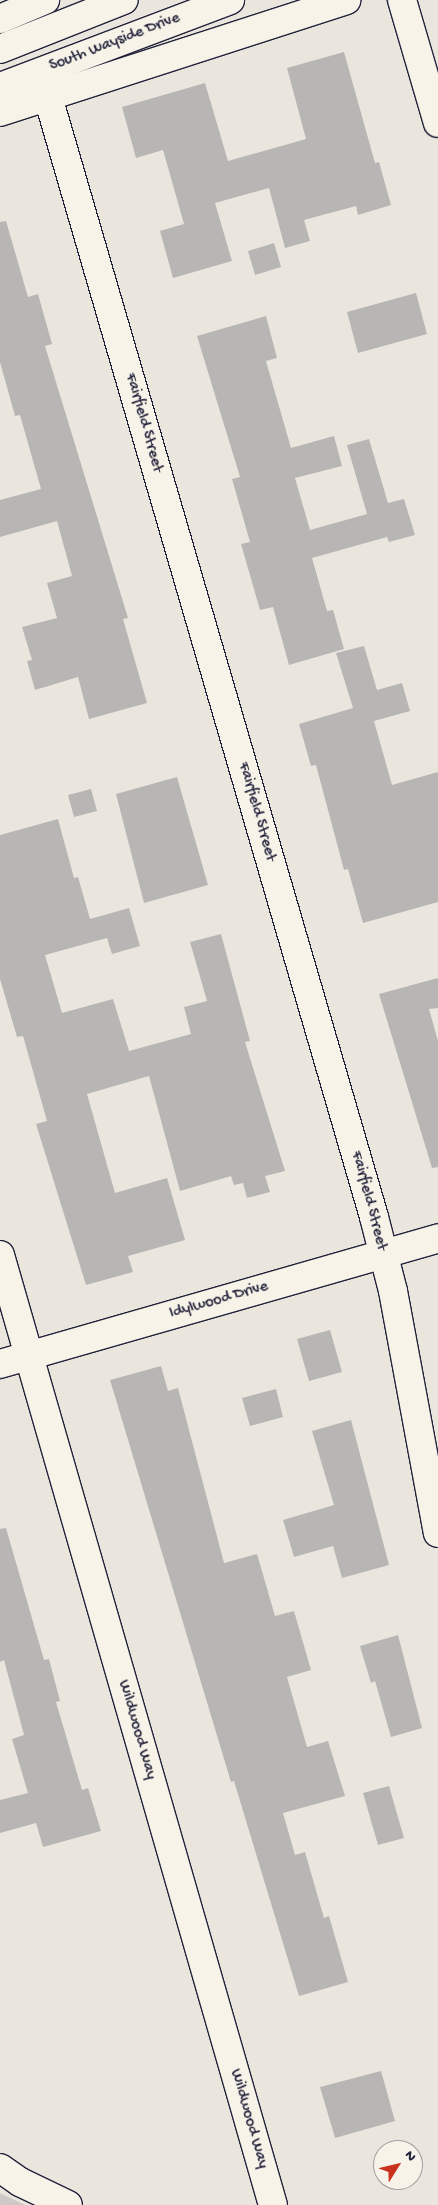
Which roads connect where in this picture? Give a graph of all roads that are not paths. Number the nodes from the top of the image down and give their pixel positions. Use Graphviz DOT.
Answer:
graph roads {
  1 [pos="45,0"];
  2 [pos="124,0"];
  3 [pos="230,0"];
  4 [pos="346,0"];
  5 [pos="402,0"];
  6 [pos="0,19"];
  7 [pos="0,49"];
  8 [pos="0,87"];
  9 [pos="48,97"];
  10 [pos="0,112"];
  11 [pos="438,123"];
  12 [pos="438,1238"];
  13 [pos="383,1254"];
  14 [pos="0,1255"];
  15 [pos="29,1355"];
  16 [pos="0,1364"];
  17 [pos="438,1533"];
  18 [pos="0,2168"];
  19 [pos="68,2205"];
  20 [pos="273,2205"];
  1 -- 6 [label="street"];
  2 -- 7 [label="street"];
  3 -- 8 [label="street, South Wayside Drive"];
  4 -- 9 [label="street"];
  5 -- 11 [label="street"];
  9 -- 10 [label="street"];
  9 -- 13 [label="street, Fairfield Street"];
  12 -- 13 [label="street, Idylwood Drive"];
  13 -- 15 [label="street, Idylwood Drive"];
  13 -- 17 [label="street, Fairfield Street"];
  14 -- 15 [label="street, Wildwood Way"];
  15 -- 16 [label="street, Idylwood Drive"];
  15 -- 20 [label="street, Wildwood Way"];
  18 -- 19 [label="street"];
}
